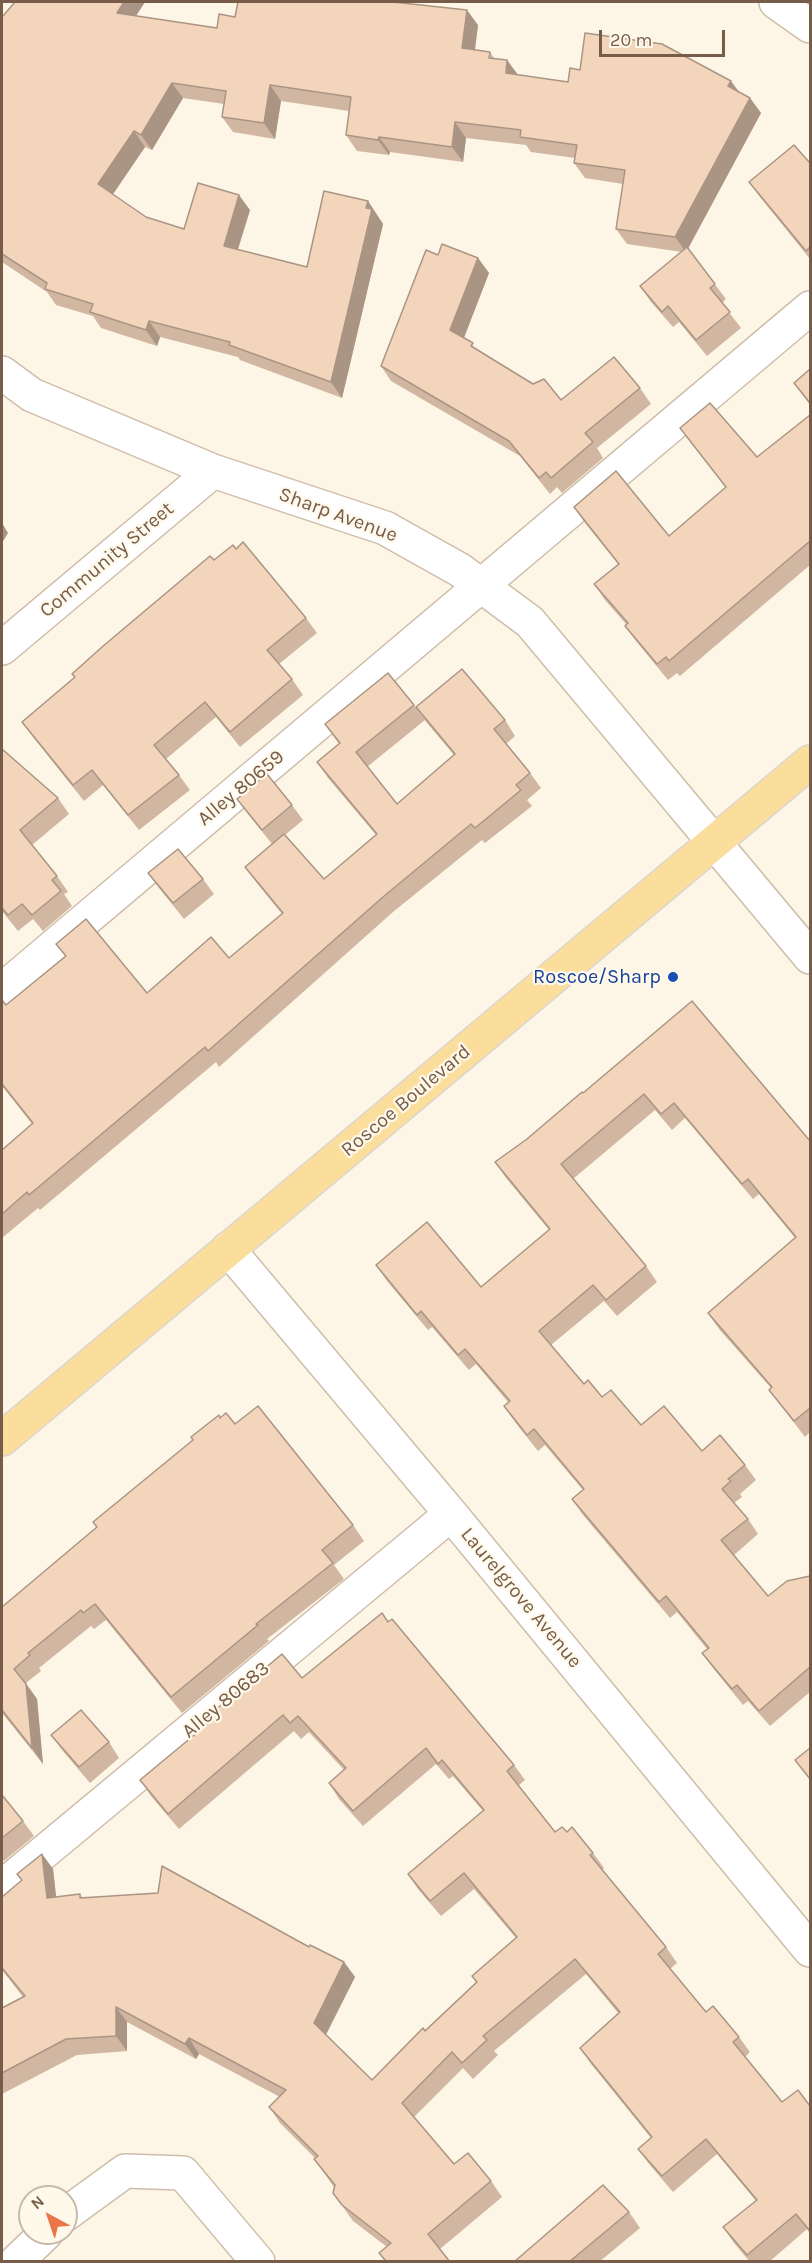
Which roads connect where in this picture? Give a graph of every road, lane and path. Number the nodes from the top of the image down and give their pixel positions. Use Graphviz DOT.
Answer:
graph roads {
  1 [pos="776,2"];
  2 [pos="810,26"];
  3 [pos="810,308"];
  4 [pos="2,374"];
  5 [pos="213,471"];
  6 [pos="480,585"];
  7 [pos="2,648"];
  8 [pos="810,762"];
  9 [pos="715,843"];
  10 [pos="810,957"];
  11 [pos="2,990"];
  12 [pos="228,1249"];
  13 [pos="2,1439"];
  14 [pos="451,1514"];
  15 [pos="2,1887"];
  16 [pos="810,1950"];
  17 [pos="78,2205"];
  18 [pos="34,2245"];
  19 [pos="16,2262"];
  20 [pos="258,2262"];
  1 -- 2 [label="street"];
  3 -- 6 [label="street, Alley 80659"];
  4 -- 5 [label="street, Sharp Avenue"];
  5 -- 6 [label="street, Sharp Avenue"];
  5 -- 7 [label="street, Community Street"];
  6 -- 9 [label="street, Sharp Avenue"];
  6 -- 11 [label="street, Alley 80659"];
  8 -- 9 [label="main road, Roscoe Boulevard"];
  9 -- 10 [label="street, Sharp Avenue"];
  9 -- 12 [label="main road, Roscoe Boulevard"];
  12 -- 13 [label="main road, Roscoe Boulevard"];
  12 -- 14 [label="street, Laurelgrove Avenue"];
  14 -- 15 [label="street, Alley 80683"];
  14 -- 16 [label="street, Laurelgrove Avenue"];
  17 -- 20 [label="street"];
  18 -- 19 [label="street"];
}
